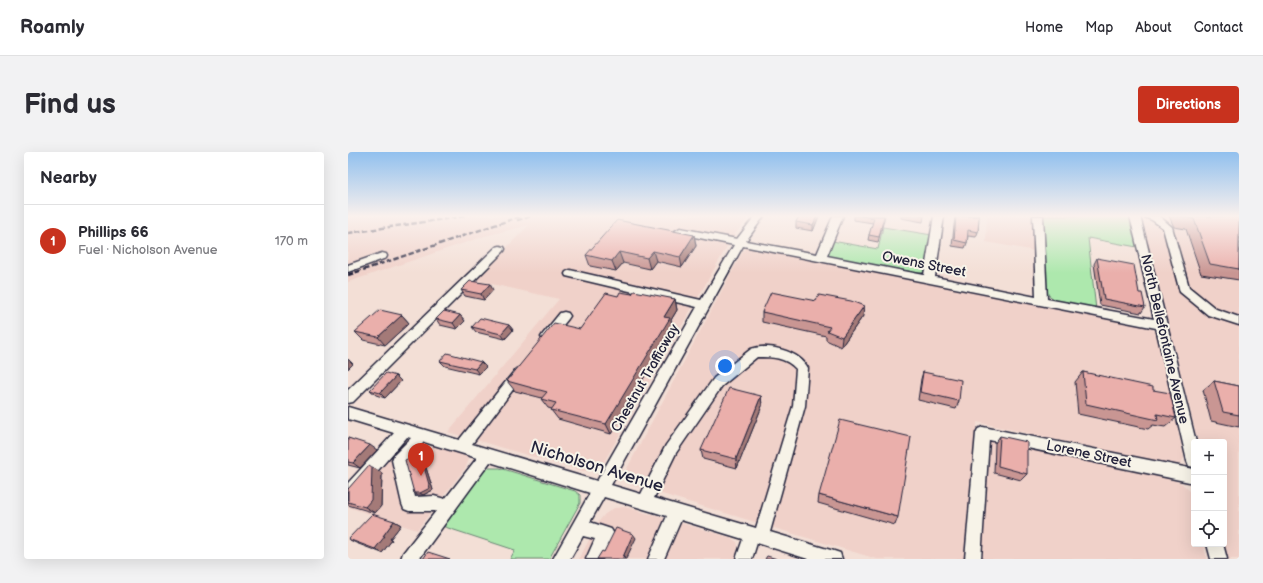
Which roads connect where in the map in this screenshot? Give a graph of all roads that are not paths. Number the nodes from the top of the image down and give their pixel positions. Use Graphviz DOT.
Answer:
graph roads {
  1 [pos="702,235"];
  2 [pos="745,235"];
  3 [pos="830,235"];
  4 [pos="936,235"];
  5 [pos="1039,235"];
  6 [pos="1140,235"];
  7 [pos="1169,235"];
  8 [pos="740,242"];
  9 [pos="500,250"];
  10 [pos="382,256"];
  11 [pos="821,258"];
  12 [pos="348,269"];
  13 [pos="570,274"];
  14 [pos="929,279"];
  15 [pos="1042,301"];
  16 [pos="704,305"];
  17 [pos="564,316"];
  18 [pos="1239,321"];
  19 [pos="1162,325"];
  20 [pos="539,347"];
  21 [pos="525,365"];
  22 [pos="348,398"];
  23 [pos="348,413"];
  24 [pos="405,430"];
  25 [pos="422,435"];
  26 [pos="462,447"];
  27 [pos="1191,448"];
  28 [pos="487,455"];
  29 [pos="1191,475"];
  30 [pos="601,488"];
  31 [pos="348,494"];
  32 [pos="645,501"];
  33 [pos="448,507"];
  34 [pos="677,511"];
  35 [pos="579,527"];
  36 [pos="757,535"];
  37 [pos="1216,547"];
  38 [pos="409,559"];
  39 [pos="561,559"];
  40 [pos="594,559"];
  41 [pos="656,559"];
  42 [pos="744,559"];
  43 [pos="834,559"];
  44 [pos="973,559"];
  45 [pos="1219,559"];
  1 -- 8 [label="street, Owens Street"];
  2 -- 8 [label="street, Chestnut Trafficway"];
  3 -- 11 [label="street"];
  4 -- 14 [label="street"];
  5 -- 15 [label="street"];
  6 -- 19 [label="street, North Bellefontaine Avenue"];
  7 -- 18 [label="street"];
  8 -- 11 [label="street, Owens Street"];
  8 -- 16 [label="street, Chestnut Trafficway"];
  9 -- 22 [label="street"];
  10 -- 12 [label="street"];
  11 -- 14 [label="street, Owens Street"];
  13 -- 16 [label="street"];
  14 -- 15 [label="street, Owens Street"];
  15 -- 19 [label="street, Owens Street"];
  16 -- 30 [label="street, Chestnut Trafficway"];
  17 -- 20 [label="street"];
  19 -- 27 [label="street, North Bellefontaine Avenue"];
  21 -- 26 [label="street"];
  23 -- 24 [label="street, Nicholson Avenue"];
  24 -- 25 [label="street, Nicholson Avenue"];
  24 -- 31 [label="street"];
  25 -- 26 [label="street, Nicholson Avenue"];
  25 -- 33 [label="street"];
  26 -- 28 [label="street, Nicholson Avenue"];
  28 -- 30 [label="street, Nicholson Avenue"];
  28 -- 33 [label="street"];
  29 -- 44 [label="street, Lorene Street"];
  30 -- 32 [label="street, Nicholson Avenue"];
  30 -- 35 [label="street, Chestnut Trafficway"];
  32 -- 34 [label="street, Nicholson Avenue"];
  32 -- 36 [label="street"];
  33 -- 38 [label="street"];
  34 -- 36 [label="street, Nicholson Avenue"];
  34 -- 41 [label="street"];
  35 -- 39 [label="street, Chestnut Trafficway"];
  35 -- 40 [label="street"];
  36 -- 42 [label="street"];
  36 -- 43 [label="street, Nicholson Avenue"];
  37 -- 45 [label="street"];
}
